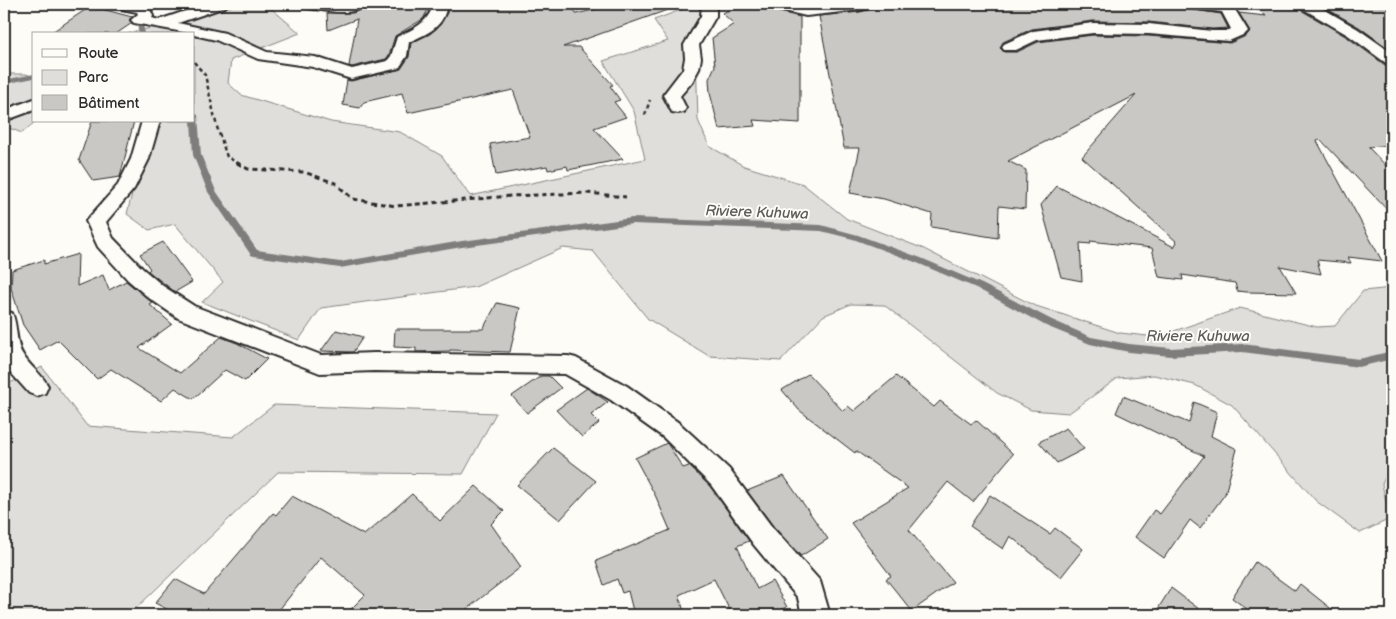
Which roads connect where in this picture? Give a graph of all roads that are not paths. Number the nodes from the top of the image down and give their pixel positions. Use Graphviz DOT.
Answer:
graph roads {
  1 [pos="116,4"];
  2 [pos="220,4"];
  3 [pos="308,4"];
  4 [pos="357,4"];
  5 [pos="440,4"];
  6 [pos="709,4"];
  7 [pos="772,4"];
  8 [pos="867,4"];
  9 [pos="1189,4"];
  10 [pos="1305,4"];
  11 [pos="1228,6"];
  12 [pos="157,25"];
  13 [pos="139,32"];
  14 [pos="1010,47"];
  15 [pos="1392,60"];
  16 [pos="32,105"];
  17 [pos="678,108"];
  18 [pos="4,116"];
  19 [pos="151,122"];
  20 [pos="4,319"];
  21 [pos="37,386"];
  22 [pos="816,615"];
  1 -- 12 [label="street"];
  2 -- 12 [label="street"];
  3 -- 4 [label="street"];
  5 -- 12 [label="street"];
  6 -- 17 [label="street"];
  7 -- 8 [label="street"];
  9 -- 11 [label="street"];
  10 -- 15 [label="street"];
  11 -- 14 [label="street"];
  12 -- 13 [label="street"];
  16 -- 18 [label="street"];
  19 -- 22 [label="street"];
  20 -- 21 [label="street"];
}
